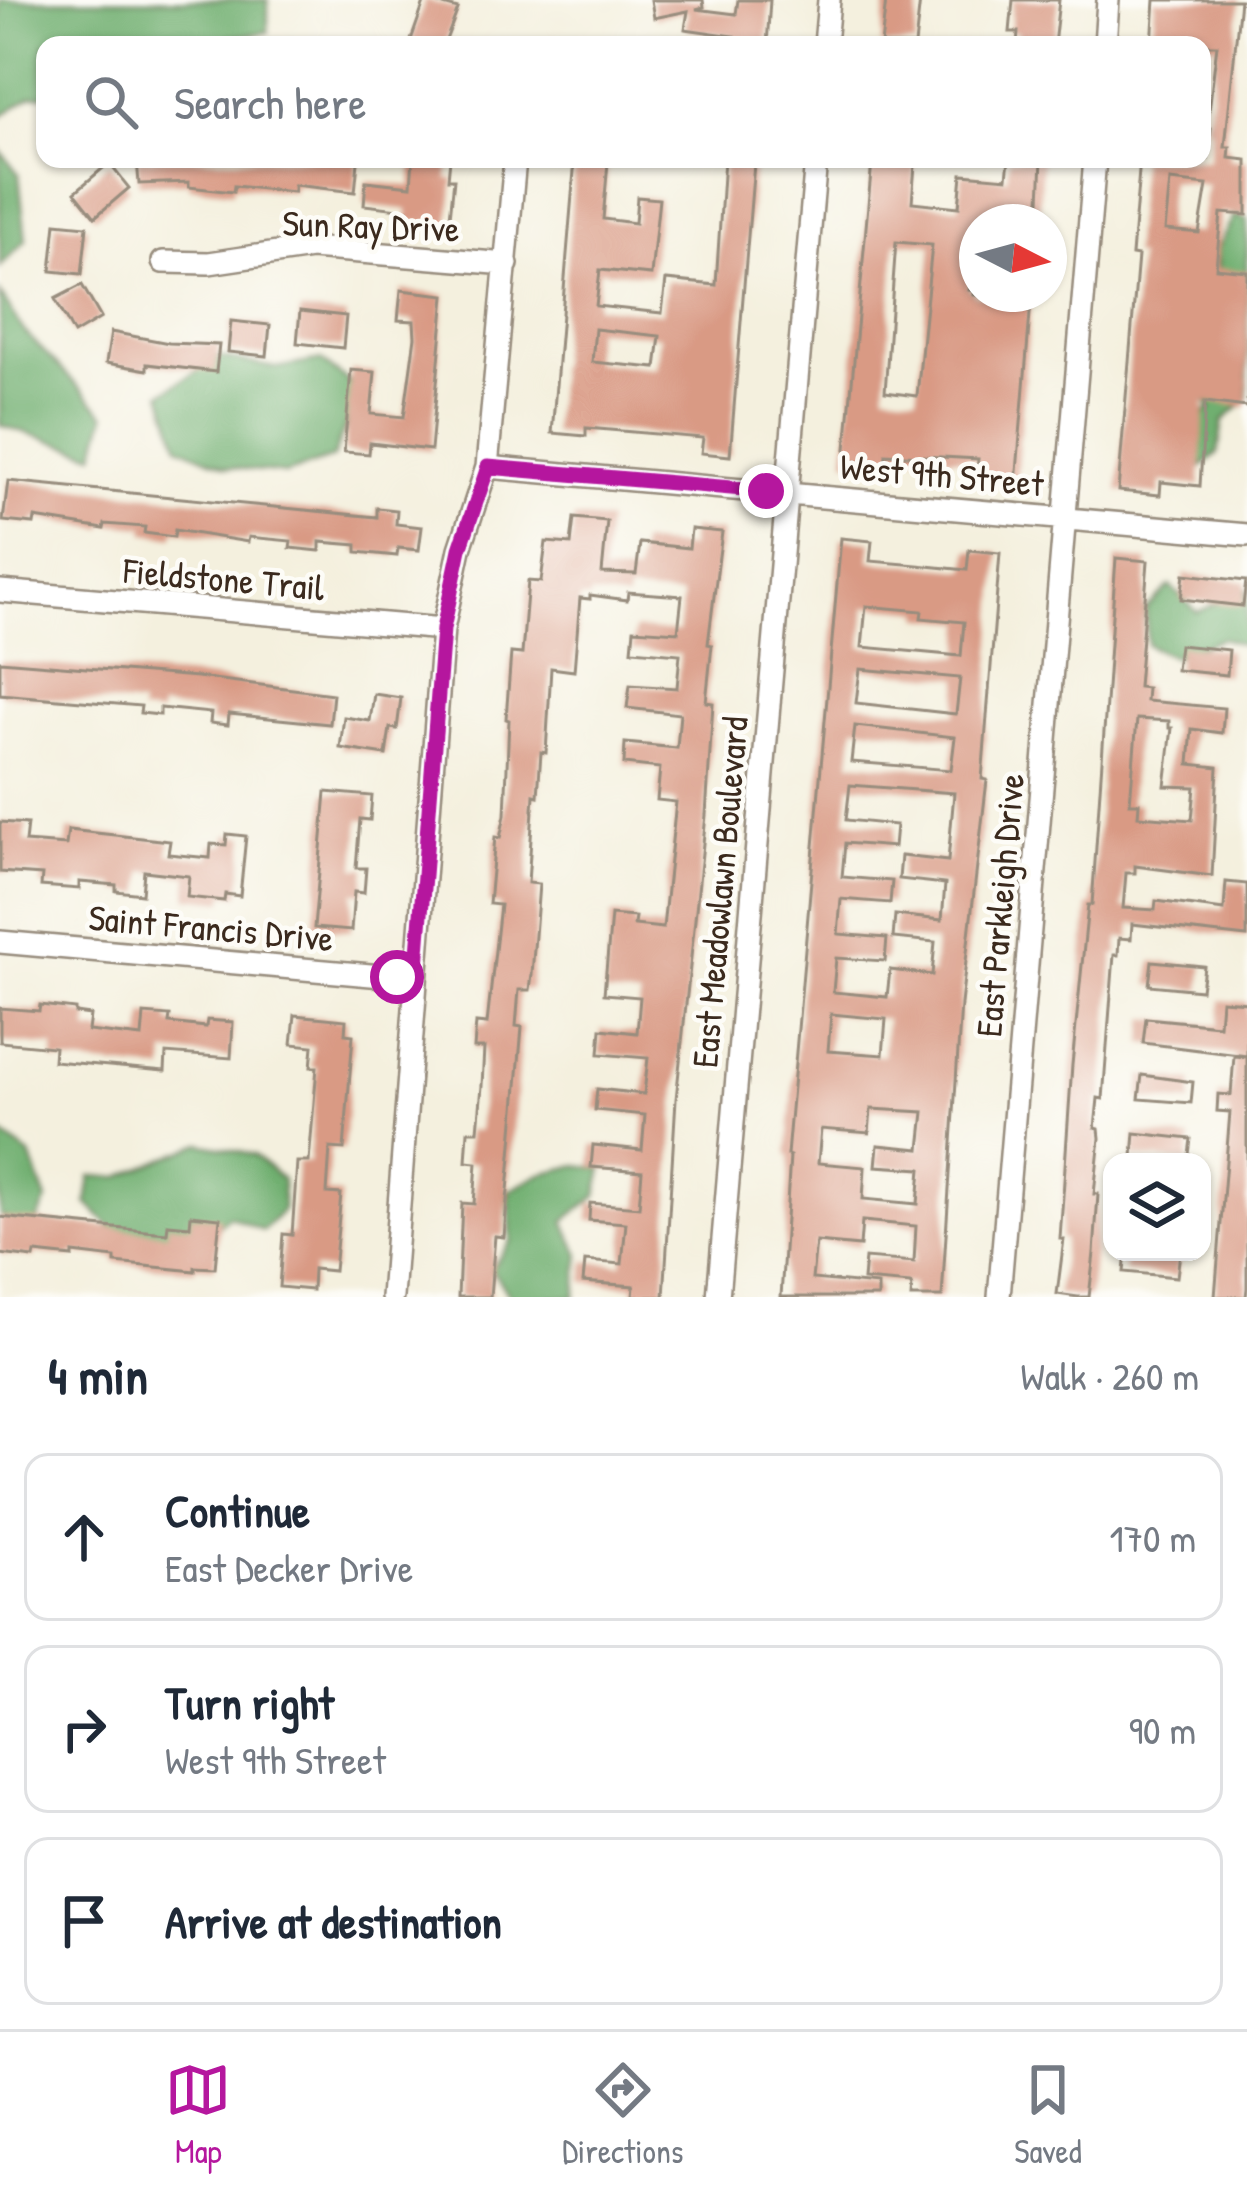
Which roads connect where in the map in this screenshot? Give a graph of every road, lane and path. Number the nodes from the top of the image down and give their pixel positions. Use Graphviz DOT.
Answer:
graph roads {
  1 [pos="829,0"];
  2 [pos="1108,0"];
  3 [pos="826,36"];
  4 [pos="1106,36"];
  5 [pos="513,168"];
  6 [pos="815,168"];
  7 [pos="1094,168"];
  8 [pos="163,262"];
  9 [pos="507,264"];
  10 [pos="488,467"];
  11 [pos="785,493"];
  12 [pos="1065,518"];
  13 [pos="1247,535"];
  14 [pos="0,592"];
  15 [pos="443,629"];
  16 [pos="0,942"];
  17 [pos="416,979"];
  18 [pos="392,1297"];
  19 [pos="718,1297"];
  20 [pos="999,1297"];
  1 -- 3 [label="street"];
  2 -- 4 [label="street"];
  5 -- 9 [label="street"];
  6 -- 11 [label="street, East Meadowlawn Boulevard"];
  7 -- 12 [label="street, East Parkleigh Drive"];
  8 -- 9 [label="street, Sun Ray Drive"];
  9 -- 10 [label="street"];
  10 -- 11 [label="street, West 9th Street"];
  10 -- 15 [label="street"];
  11 -- 12 [label="street, West 9th Street"];
  11 -- 19 [label="street, East Meadowlawn Boulevard"];
  12 -- 13 [label="street, West 9th Street"];
  12 -- 20 [label="street, East Parkleigh Drive"];
  14 -- 15 [label="street, Fieldstone Trail"];
  15 -- 17 [label="street"];
  16 -- 17 [label="street, Saint Francis Drive"];
  17 -- 18 [label="street"];
}
